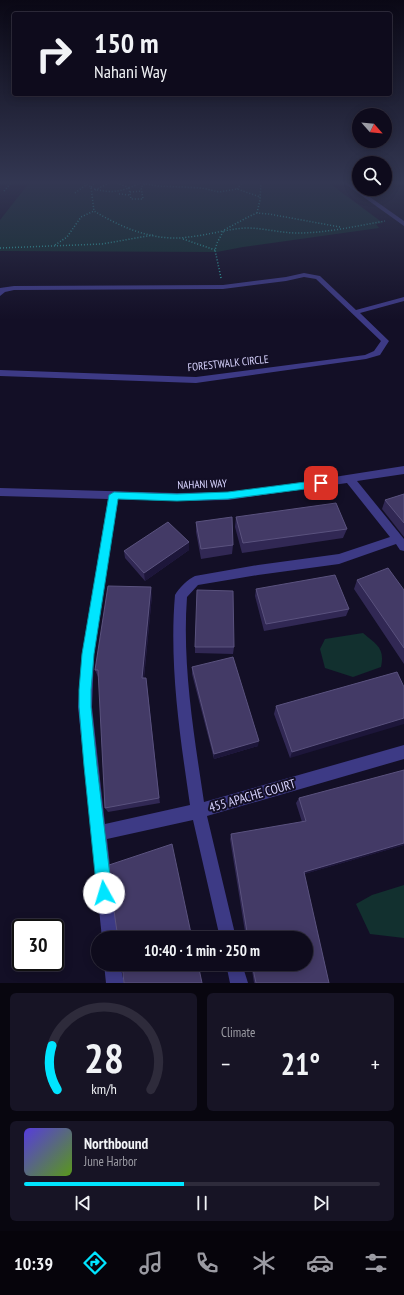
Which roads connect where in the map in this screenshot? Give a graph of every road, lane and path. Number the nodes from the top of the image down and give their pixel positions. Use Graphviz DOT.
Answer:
graph roads {
  1 [pos="73,229"];
  2 [pos="132,229"];
  3 [pos="241,229"];
  4 [pos="263,229"];
  5 [pos="337,229"];
  6 [pos="224,230"];
  7 [pos="153,235"];
  8 [pos="180,238"];
  9 [pos="52,246"];
  10 [pos="0,248"];
  11 [pos="215,250"];
  12 [pos="223,287"];
  13 [pos="0,294"];
  14 [pos="404,299"];
  15 [pos="356,312"];
  16 [pos="0,373"];
  17 [pos="404,470"];
  18 [pos="350,479"];
  19 [pos="0,492"];
  20 [pos="114,495"];
  21 [pos="401,543"];
  22 [pos="404,752"];
  23 [pos="198,811"];
  24 [pos="98,833"];
  25 [pos="109,931"];
  26 [pos="226,931"];
  27 [pos="113,971"];
  28 [pos="236,971"];
  29 [pos="115,983"];
  30 [pos="239,983"];
  1 -- 9 [label="path"];
  2 -- 7 [label="path"];
  3 -- 6 [label="path"];
  4 -- 5 [label="path"];
  6 -- 8 [label="path"];
  6 -- 11 [label="path"];
  7 -- 8 [label="path"];
  7 -- 9 [label="path"];
  8 -- 11 [label="path"];
  9 -- 10 [label="path"];
  11 -- 12 [label="path"];
  12 -- 13 [label="street, FORESTWALK CIRCLE"];
  12 -- 15 [label="street, FORESTWALK CIRCLE"];
  14 -- 15 [label="street"];
  15 -- 16 [label="street, FORESTWALK CIRCLE"];
  17 -- 18 [label="street, NAHANI WAY"];
  18 -- 20 [label="street, NAHANI WAY"];
  18 -- 21 [label="street"];
  19 -- 20 [label="street, NAHANI WAY"];
  20 -- 24 [label="street"];
  21 -- 23 [label="street"];
  22 -- 23 [label="street, 455 APACHE COURT"];
  23 -- 24 [label="street, 455 APACHE COURT"];
  23 -- 26 [label="street"];
  24 -- 25 [label="street"];
  27 -- 29 [label="street"];
  28 -- 30 [label="street"];
}
